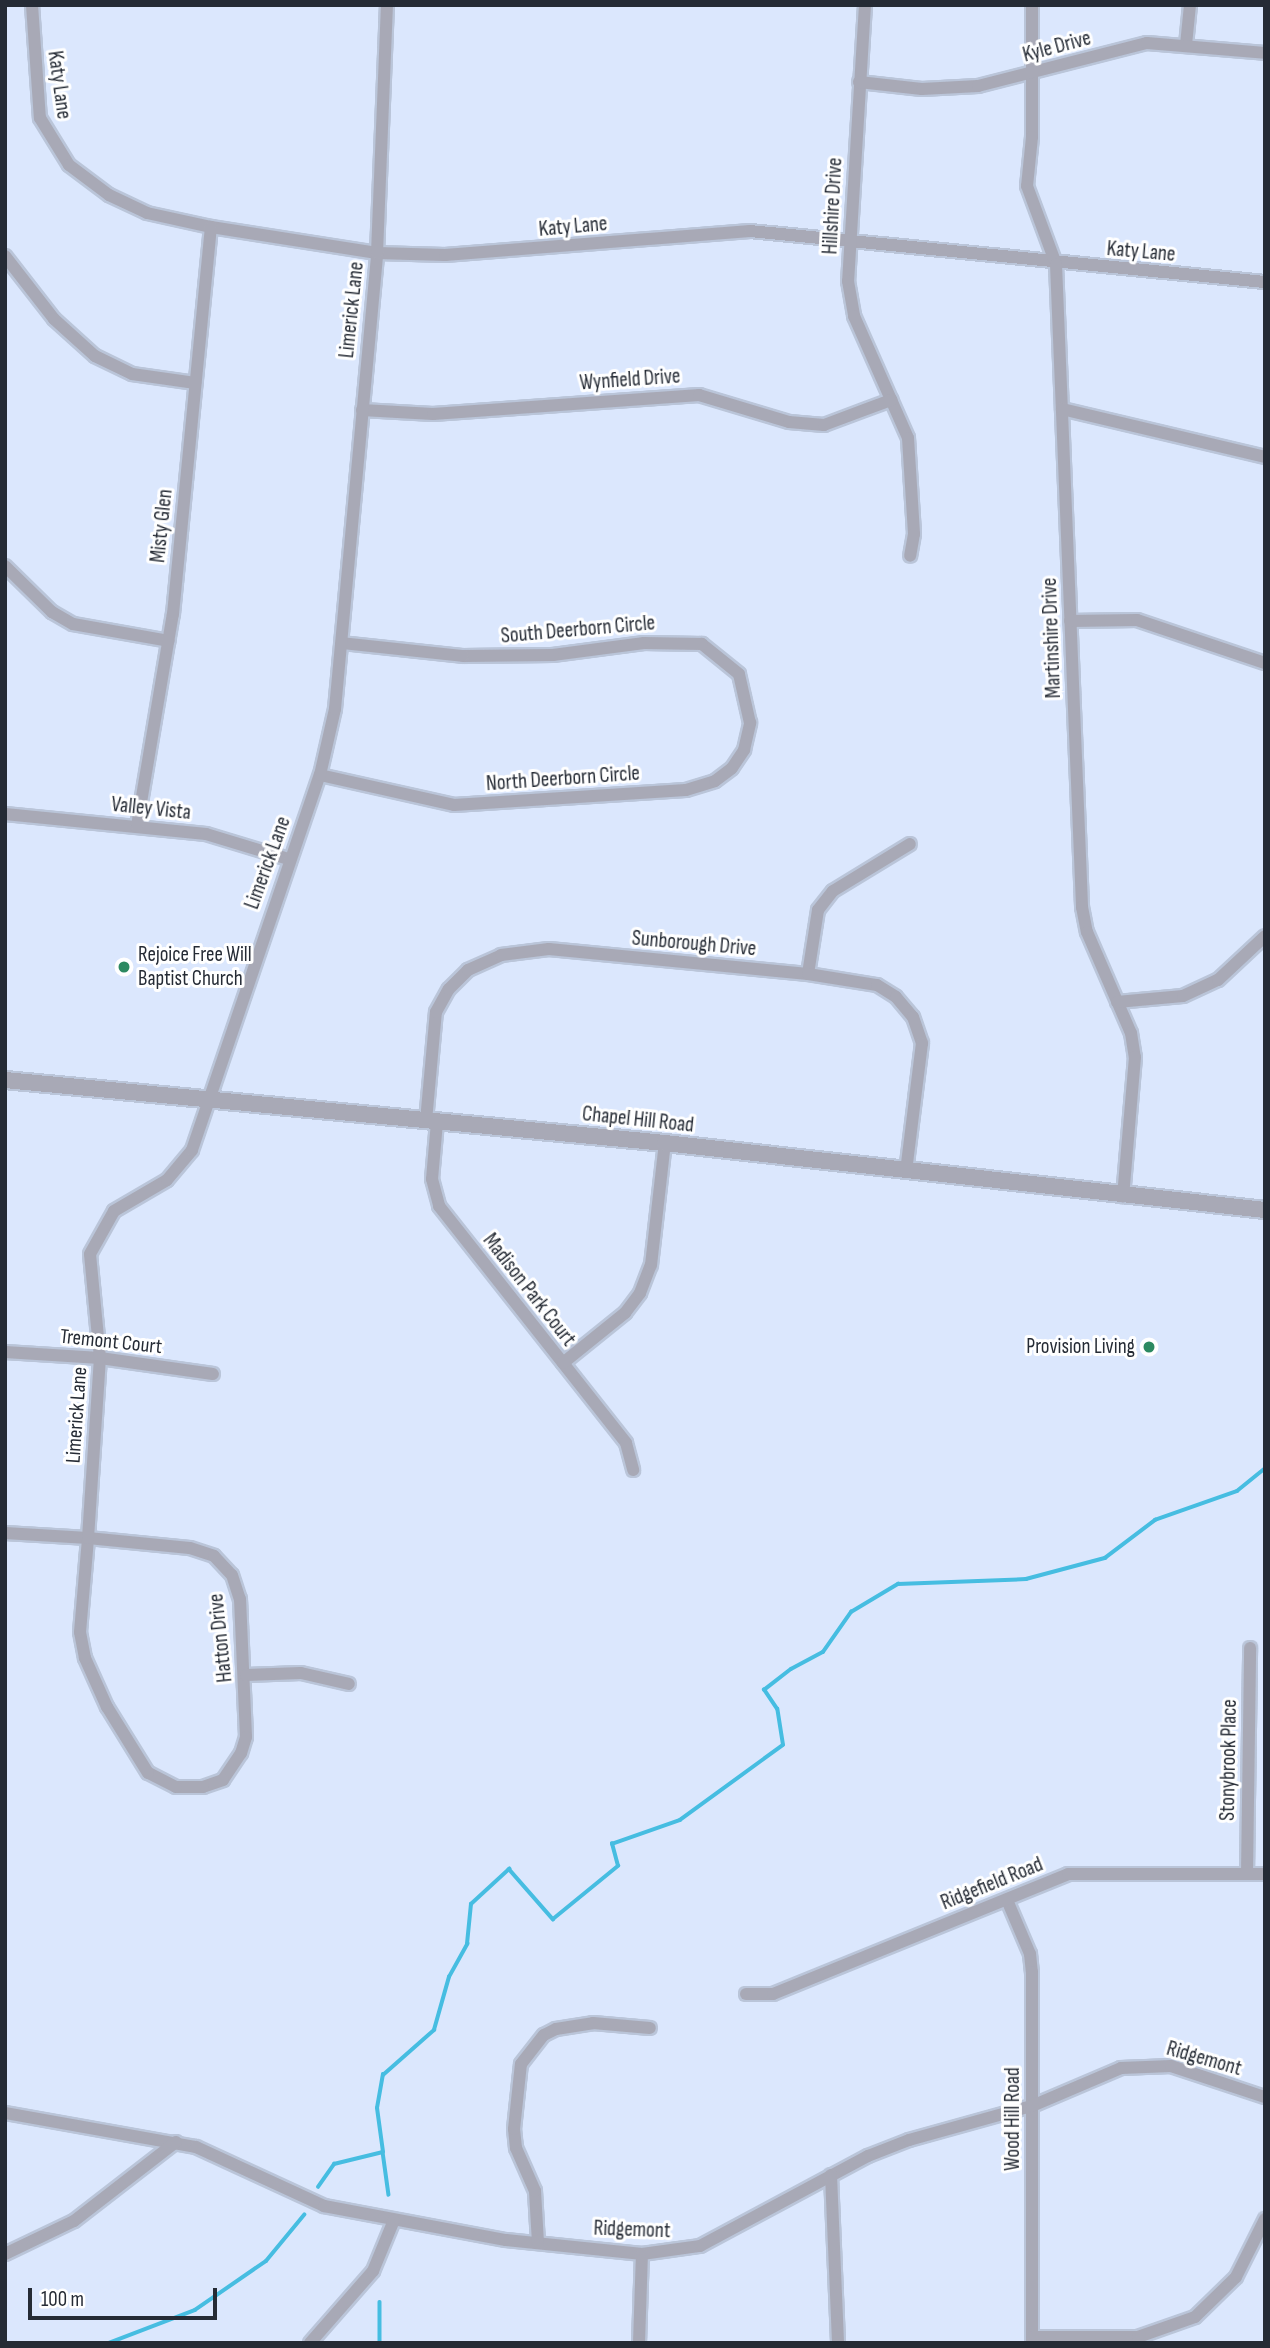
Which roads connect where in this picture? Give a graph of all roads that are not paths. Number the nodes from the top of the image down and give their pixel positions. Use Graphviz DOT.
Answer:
graph roads {
  1 [pos="32,5"];
  2 [pos="387,5"];
  3 [pos="864,5"];
  4 [pos="1032,5"];
  5 [pos="1190,5"];
  6 [pos="1186,45"];
  7 [pos="1265,53"];
  8 [pos="1030,74"];
  9 [pos="859,82"];
  10 [pos="211,227"];
  11 [pos="850,241"];
  12 [pos="377,253"];
  13 [pos="5,256"];
  14 [pos="1056,264"];
  15 [pos="1265,282"];
  16 [pos="195,383"];
  17 [pos="891,400"];
  18 [pos="1062,409"];
  19 [pos="362,410"];
  20 [pos="1265,457"];
  21 [pos="910,556"];
  22 [pos="5,566"];
  23 [pos="1070,621"];
  24 [pos="169,641"];
  25 [pos="342,643"];
  26 [pos="1265,663"];
  27 [pos="748,698"];
  28 [pos="320,775"];
  29 [pos="5,814"];
  30 [pos="137,826"];
  31 [pos="910,844"];
  32 [pos="289,859"];
  33 [pos="1265,936"];
  34 [pos="808,974"];
  35 [pos="1116,1002"];
  36 [pos="5,1080"];
  37 [pos="205,1100"];
  38 [pos="432,1122"];
  39 [pos="665,1143"];
  40 [pos="906,1171"];
  41 [pos="1123,1196"];
  42 [pos="1265,1210"];
  43 [pos="5,1352"];
  44 [pos="100,1358"];
  45 [pos="563,1363"];
  46 [pos="213,1374"];
  47 [pos="633,1469"];
  48 [pos="5,1533"];
  49 [pos="88,1538"];
  50 [pos="1250,1648"];
  51 [pos="246,1675"];
  52 [pos="349,1684"];
  53 [pos="203,1787"];
  54 [pos="1247,1873"];
  55 [pos="1265,1874"];
  56 [pos="1007,1900"];
  57 [pos="746,1994"];
  58 [pos="650,2028"];
  59 [pos="1265,2097"];
  60 [pos="1032,2106"];
  61 [pos="5,2113"];
  62 [pos="176,2142"];
  63 [pos="831,2175"];
  64 [pos="1265,2219"];
  65 [pos="394,2220"];
  66 [pos="538,2243"];
  67 [pos="5,2254"];
  68 [pos="642,2254"];
  69 [pos="1032,2340"];
  70 [pos="310,2343"];
  71 [pos="639,2343"];
  72 [pos="838,2343"];
  1 -- 10 [label="street, Katy Lane"];
  2 -- 12 [label="street, Limerick Lane"];
  3 -- 9 [label="street, Hillshire Drive"];
  4 -- 8 [label="street, Martinshire Drive"];
  5 -- 6 [label="street"];
  6 -- 7 [label="street, Kyle Drive"];
  6 -- 8 [label="street, Kyle Drive"];
  8 -- 9 [label="street, Kyle Drive"];
  8 -- 14 [label="street, Martinshire Drive"];
  9 -- 11 [label="street, Hillshire Drive"];
  10 -- 12 [label="street, Katy Lane"];
  10 -- 16 [label="street, Misty Glen"];
  11 -- 12 [label="street, Katy Lane"];
  11 -- 14 [label="street, Katy Lane"];
  11 -- 17 [label="street, Hillshire Drive"];
  12 -- 19 [label="street, Limerick Lane"];
  13 -- 16 [label="street"];
  14 -- 15 [label="street, Katy Lane"];
  14 -- 18 [label="street, Martinshire Drive"];
  16 -- 24 [label="street, Misty Glen"];
  17 -- 19 [label="street, Wynfield Drive"];
  17 -- 21 [label="street, Hillshire Drive"];
  18 -- 20 [label="street"];
  18 -- 23 [label="street, Martinshire Drive"];
  19 -- 25 [label="street, Limerick Lane"];
  22 -- 24 [label="street"];
  23 -- 26 [label="street"];
  23 -- 35 [label="street, Martinshire Drive"];
  24 -- 30 [label="street, Misty Glen"];
  25 -- 27 [label="street, South Deerborn Circle"];
  25 -- 28 [label="street, Limerick Lane"];
  27 -- 28 [label="street, North Deerborn Circle"];
  28 -- 32 [label="street, Limerick Lane"];
  29 -- 30 [label="street, Valley Vista"];
  30 -- 32 [label="street, Valley Vista"];
  31 -- 34 [label="street"];
  32 -- 37 [label="street, Limerick Lane"];
  33 -- 35 [label="street"];
  34 -- 38 [label="street, Sunborough Drive"];
  34 -- 40 [label="street, Sunborough Drive"];
  35 -- 41 [label="street, Martinshire Drive"];
  36 -- 37 [label="street, Chapel Hill Road"];
  37 -- 38 [label="street, Chapel Hill Road"];
  37 -- 44 [label="street, Limerick Lane"];
  38 -- 39 [label="street, Chapel Hill Road"];
  38 -- 45 [label="street, Madison Park Court"];
  39 -- 40 [label="street, Chapel Hill Road"];
  39 -- 45 [label="street"];
  40 -- 41 [label="street, Chapel Hill Road"];
  41 -- 42 [label="street, Chapel Hill Road"];
  43 -- 44 [label="street, Tremont Court"];
  44 -- 46 [label="street, Tremont Court"];
  44 -- 49 [label="street, Limerick Lane"];
  45 -- 47 [label="street, Madison Park Court"];
  48 -- 49 [label="street, Hatton Drive"];
  49 -- 51 [label="street, Hatton Drive"];
  49 -- 53 [label="street, Limerick Lane"];
  50 -- 54 [label="street, Stonybrook Place"];
  51 -- 52 [label="street"];
  51 -- 53 [label="street, Hatton Drive"];
  54 -- 55 [label="street, Ridgefield Road"];
  54 -- 56 [label="street, Ridgefield Road"];
  56 -- 57 [label="street, Ridgefield Road"];
  56 -- 60 [label="street, Wood Hill Road"];
  58 -- 66 [label="street"];
  59 -- 60 [label="street, Ridgemont"];
  60 -- 63 [label="street, Ridgemont"];
  60 -- 69 [label="street, Wood Hill Road"];
  61 -- 62 [label="street, Ridgemont"];
  62 -- 65 [label="street, Ridgemont"];
  62 -- 67 [label="street"];
  63 -- 68 [label="street, Ridgemont"];
  63 -- 72 [label="street"];
  64 -- 69 [label="street"];
  65 -- 66 [label="street, Ridgemont"];
  65 -- 70 [label="street"];
  66 -- 68 [label="street, Ridgemont"];
  68 -- 71 [label="street"];
}
